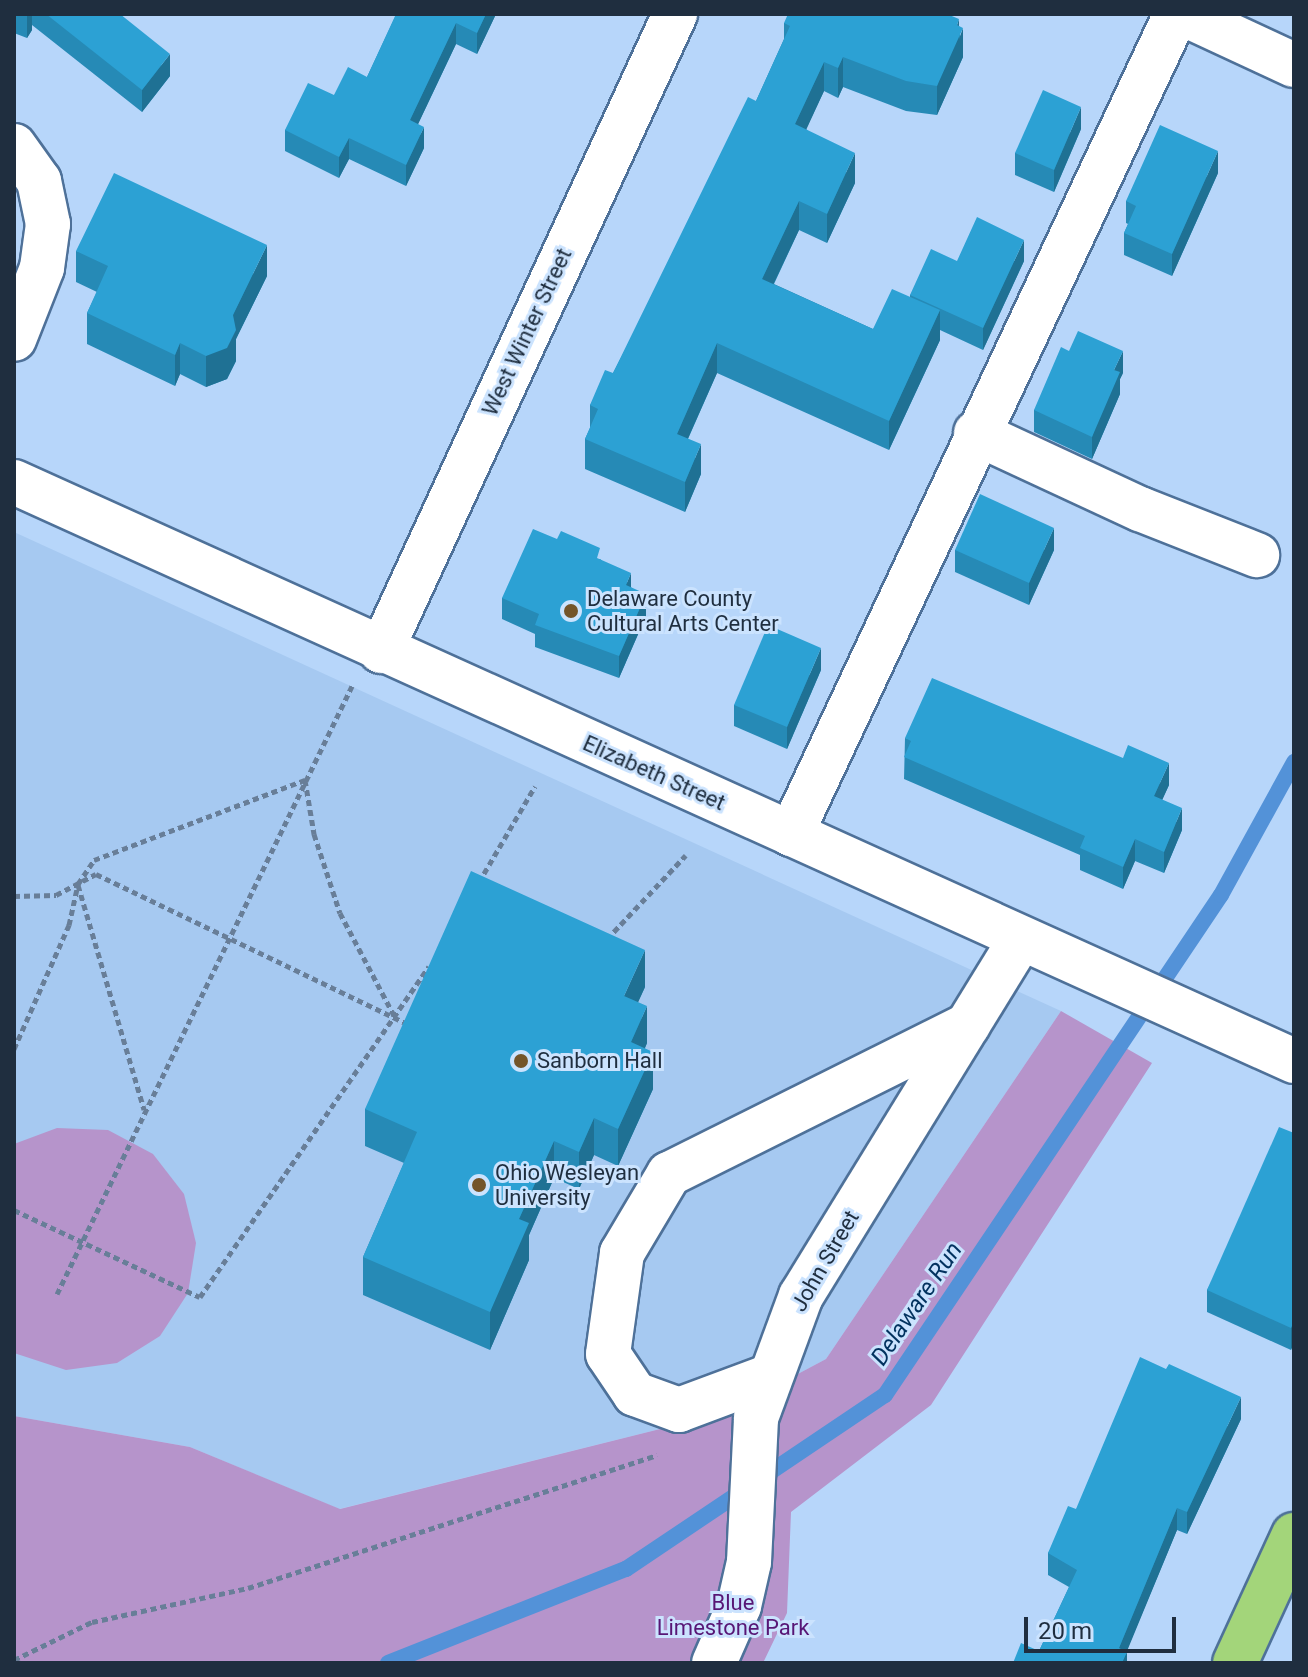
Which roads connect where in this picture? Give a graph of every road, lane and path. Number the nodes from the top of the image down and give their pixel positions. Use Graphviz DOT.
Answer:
graph roads {
  1 [pos="675,14"];
  2 [pos="1176,14"];
  3 [pos="1184,14"];
  4 [pos="1294,65"];
  5 [pos="14,146"];
  6 [pos="14,339"];
  7 [pos="976,433"];
  8 [pos="14,482"];
  9 [pos="1257,555"];
  10 [pos="381,651"];
  11 [pos="305,780"];
  12 [pos="535,786"];
  13 [pos="791,834"];
  14 [pos="686,855"];
  15 [pos="78,884"];
  16 [pos="14,896"];
  17 [pos="472,896"];
  18 [pos="227,938"];
  19 [pos="1020,940"];
  20 [pos="591,942"];
  21 [pos="434,958"];
  22 [pos="397,1020"];
  23 [pos="968,1025"];
  24 [pos="417,1028"];
  25 [pos="14,1049"];
  26 [pos="1294,1061"];
  27 [pos="145,1110"];
  28 [pos="14,1210"];
  29 [pos="82,1242"];
  30 [pos="57,1294"];
  31 [pos="770,1376"];
  32 [pos="662,1453"];
  33 [pos="1294,1535"];
  34 [pos="14,1660"];
  35 [pos="714,1663"];
  36 [pos="1235,1663"];
  1 -- 10 [label="street, West Winter Street"];
  2 -- 7 [label="street"];
  3 -- 4 [label="street"];
  5 -- 6 [label="street"];
  7 -- 9 [label="street"];
  7 -- 13 [label="street"];
  8 -- 10 [label="street, Elizabeth Street"];
  10 -- 11 [label="path"];
  10 -- 13 [label="street, Elizabeth Street"];
  11 -- 15 [label="path"];
  11 -- 18 [label="path"];
  11 -- 22 [label="path"];
  12 -- 17 [label="path"];
  13 -- 19 [label="street, Elizabeth Street"];
  14 -- 20 [label="path"];
  15 -- 16 [label="path"];
  15 -- 18 [label="path"];
  15 -- 25 [label="path"];
  15 -- 27 [label="path"];
  18 -- 22 [label="path"];
  18 -- 27 [label="path"];
  19 -- 23 [label="street, John Street"];
  19 -- 26 [label="street, Elizabeth Street"];
  21 -- 22 [label="path"];
  22 -- 24 [label="path"];
  22 -- 29 [label="path"];
  23 -- 31 [label="street, John Street"];
  23 -- 31 [label="street"];
  27 -- 29 [label="path"];
  28 -- 29 [label="path"];
  29 -- 30 [label="path"];
  31 -- 35 [label="street, John Street"];
  32 -- 34 [label="path"];
  33 -- 36 [label="highway"];
}
